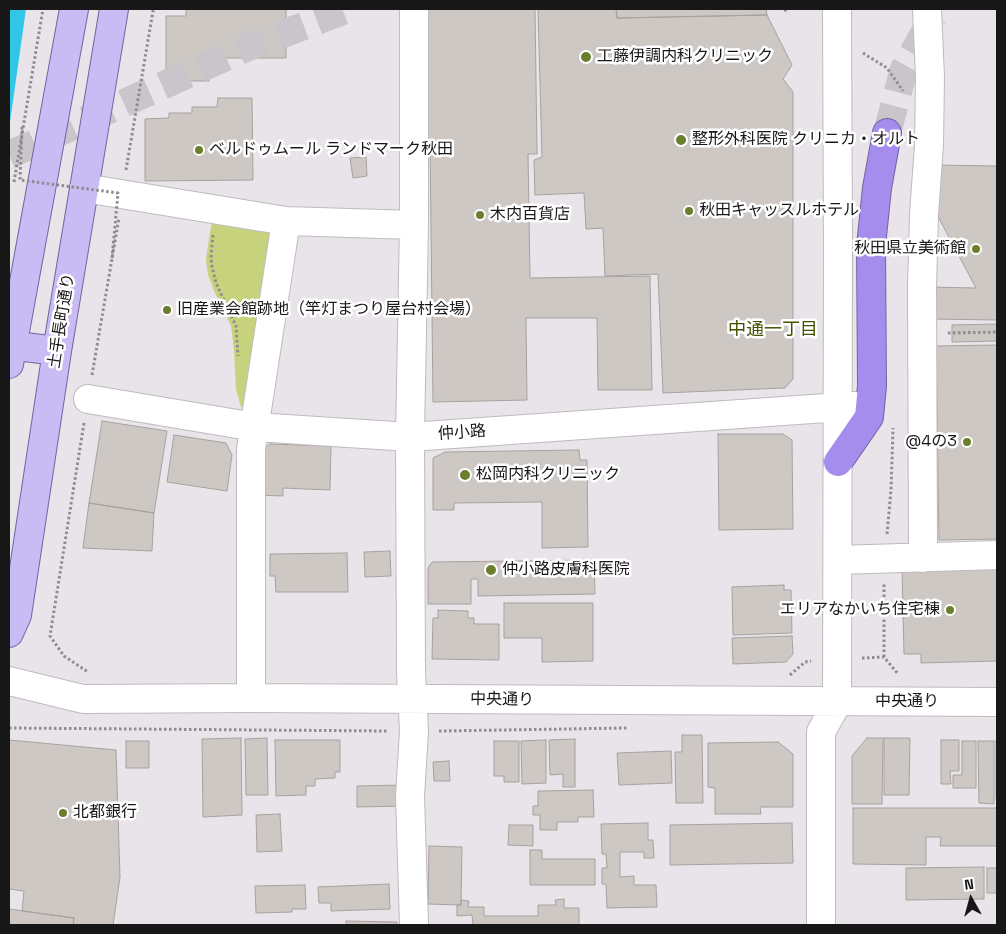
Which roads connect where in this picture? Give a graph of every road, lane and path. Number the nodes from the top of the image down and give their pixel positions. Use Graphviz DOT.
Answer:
graph roads {
  1 [pos="43,9"];
  2 [pos="74,9"];
  3 [pos="114,9"];
  4 [pos="155,9"];
  5 [pos="414,9"];
  6 [pos="785,9"];
  7 [pos="837,9"];
  8 [pos="928,9"];
  9 [pos="786,14"];
  10 [pos="22,127"];
  11 [pos="132,133"];
  12 [pos="887,133"];
  13 [pos="120,187"];
  14 [pos="84,188"];
  15 [pos="13,190"];
  16 [pos="218,210"];
  17 [pos="286,221"];
  18 [pos="414,225"];
  19 [pos="997,332"];
  20 [pos="922,334"];
  21 [pos="10,351"];
  22 [pos="57,351"];
  23 [pos="238,363"];
  24 [pos="88,400"];
  25 [pos="870,405"];
  26 [pos="838,408"];
  27 [pos="255,427"];
  28 [pos="410,437"];
  29 [pos="838,462"];
  30 [pos="997,556"];
  31 [pos="923,558"];
  32 [pos="838,560"];
  33 [pos="9,632"];
  34 [pos="838,659"];
  35 [pos="905,674"];
  36 [pos="91,675"];
  37 [pos="789,676"];
  38 [pos="9,681"];
  39 [pos="251,698"];
  40 [pos="413,699"];
  41 [pos="997,702"];
  42 [pos="837,703"];
  43 [pos="9,728"];
  44 [pos="632,728"];
  45 [pos="414,731"];
  46 [pos="414,925"];
  47 [pos="821,925"];
  1 -- 10 [label="path"];
  2 -- 21 [label="main road"];
  3 -- 14 [label="main road, 土手長町通り"];
  4 -- 11 [label="path"];
  5 -- 18 [label="street"];
  6 -- 9 [label="path"];
  7 -- 26 [label="street"];
  8 -- 20 [label="street"];
  10 -- 13 [label="path, bridge"];
  10 -- 15 [label="path"];
  11 -- 13 [label="path"];
  11 -- 13 [label="path"];
  12 -- 25 [label="highway"];
  13 -- 14 [label="street"];
  13 -- 16 [label="street"];
  13 -- 24 [label="path, bridge"];
  14 -- 22 [label="main road, 土手長町通り"];
  16 -- 17 [label="street"];
  16 -- 23 [label="path"];
  17 -- 18 [label="street"];
  17 -- 27 [label="street"];
  18 -- 28 [label="street"];
  19 -- 20 [label="path"];
  20 -- 31 [label="street"];
  21 -- 22 [label="main road"];
  22 -- 33 [label="main road, 土手長町通り"];
  24 -- 27 [label="street, 仲小路"];
  24 -- 36 [label="path"];
  25 -- 26 [label="street, 仲小路"];
  25 -- 29 [label="highway"];
  26 -- 28 [label="street, 仲小路"];
  26 -- 29 [label="street"];
  27 -- 28 [label="street, 仲小路"];
  27 -- 39 [label="street"];
  28 -- 40 [label="street"];
  29 -- 32 [label="street"];
  30 -- 31 [label="street"];
  31 -- 32 [label="street"];
  32 -- 34 [label="street"];
  34 -- 35 [label="path"];
  34 -- 37 [label="path"];
  34 -- 42 [label="street"];
  38 -- 39 [label="street, 中央通り"];
  39 -- 40 [label="street, 中央通り"];
  40 -- 42 [label="street, 中央通り"];
  40 -- 45 [label="street"];
  41 -- 42 [label="street, 中央通り"];
  42 -- 47 [label="street"];
  43 -- 45 [label="path"];
  44 -- 45 [label="path"];
  45 -- 46 [label="street"];
}
